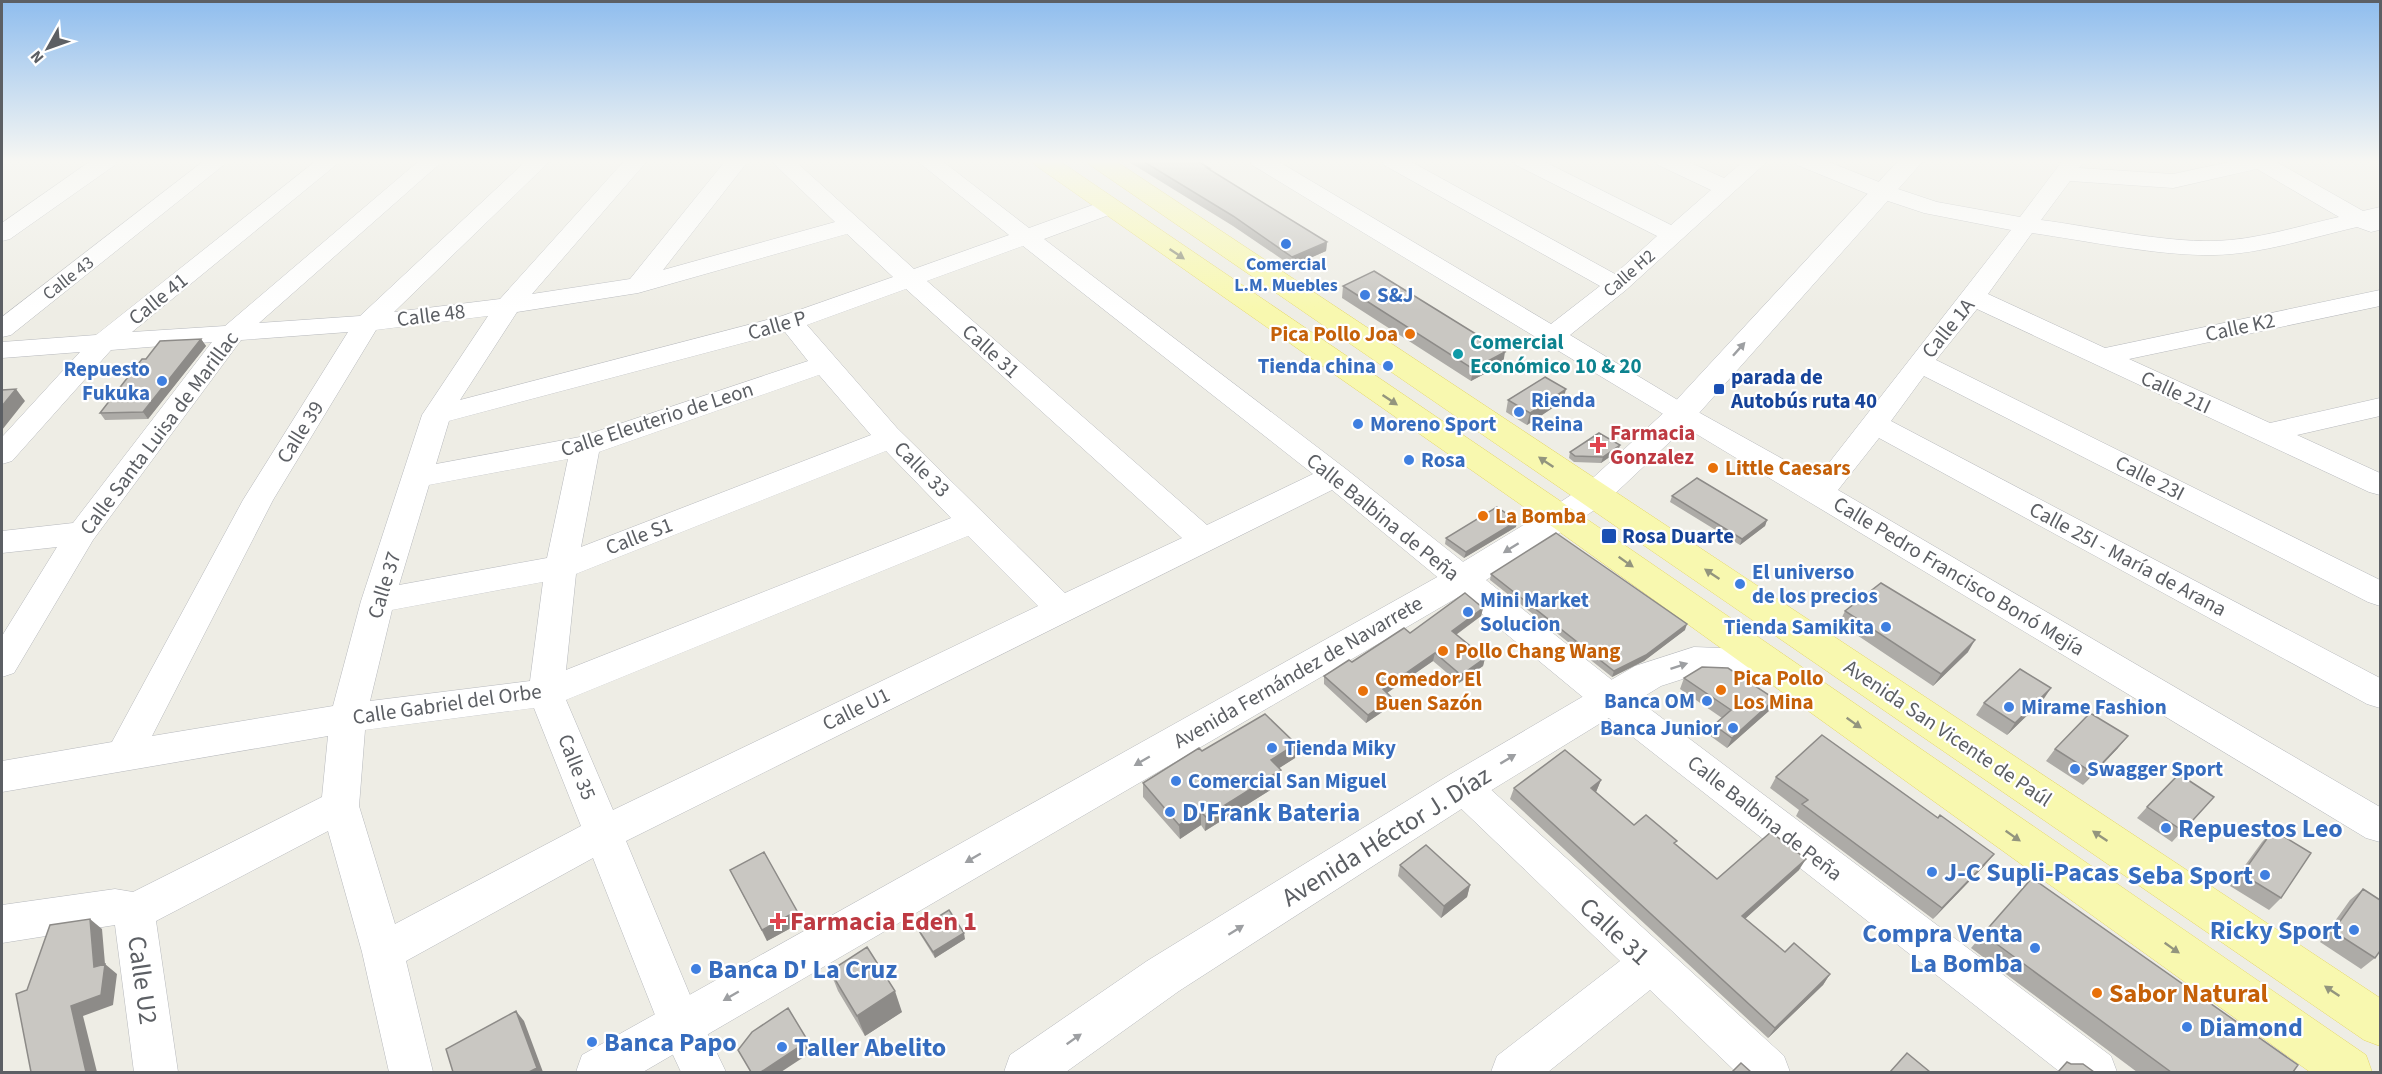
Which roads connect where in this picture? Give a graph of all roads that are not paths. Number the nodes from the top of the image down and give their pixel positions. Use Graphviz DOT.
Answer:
graph roads {
  1 [pos="36,210"];
  2 [pos="155,210"];
  3 [pos="268,210"];
  4 [pos="375,210"];
  5 [pos="487,210"];
  6 [pos="593,210"];
  7 [pos="698,210"];
  8 [pos="835,210"];
  9 [pos="990,210"];
  10 [pos="1100,210"];
  11 [pos="1114,210"];
  12 [pos="1172,210"];
  13 [pos="1343,210"];
  14 [pos="1482,210"];
  15 [pos="1624,210"];
  16 [pos="1701,210"];
  17 [pos="1864,210"];
  18 [pos="1943,210"];
  19 [pos="2035,210"];
  20 [pos="2352,210"];
  21 [pos="2374,222"];
  22 [pos="851,225"];
  23 [pos="2024,225"];
  24 [pos="2,234"];
  25 [pos="1673,235"];
  26 [pos="1024,237"];
  27 [pos="910,279"];
  28 [pos="638,285"];
  29 [pos="1617,285"];
  30 [pos="1973,297"];
  31 [pos="2380,298"];
  32 [pos="508,306"];
  33 [pos="791,322"];
  34 [pos="367,323"];
  35 [pos="2,329"];
  36 [pos="234,331"];
  37 [pos="1553,336"];
  38 [pos="104,342"];
  39 [pos="2,350"];
  40 [pos="2100,357"];
  41 [pos="1920,363"];
  42 [pos="823,365"];
  43 [pos="2380,407"];
  44 [pos="1681,414"];
  45 [pos="436,415"];
  46 [pos="1875,424"];
  47 [pos="2267,434"];
  48 [pos="891,438"];
  49 [pos="585,446"];
  50 [pos="2,454"];
  51 [pos="1335,476"];
  52 [pos="418,477"];
  53 [pos="2380,485"];
  54 [pos="1818,492"];
  55 [pos="1594,495"];
  56 [pos="1561,517"];
  57 [pos="974,521"];
  58 [pos="82,533"];
  59 [pos="1203,539"];
  60 [pos="2,542"];
  61 [pos="561,567"];
  62 [pos="1460,580"];
  63 [pos="2380,594"];
  64 [pos="378,601"];
  65 [pos="1061,609"];
  66 [pos="5,652"];
  67 [pos="1770,664"];
  68 [pos="546,693"];
  69 [pos="2380,694"];
  70 [pos="1609,698"];
  71 [pos="348,718"];
  72 [pos="125,753"];
  73 [pos="2,776"];
  74 [pos="1463,787"];
  75 [pos="340,806"];
  76 [pos="2380,826"];
  77 [pos="604,833"];
  78 [pos="131,913"];
  79 [pos="2,924"];
  80 [pos="383,952"];
  81 [pos="1650,963"];
  82 [pos="2380,1024"];
  83 [pos="681,1025"];
  84 [pos="156,1072"];
  85 [pos="411,1072"];
  86 [pos="598,1072"];
  87 [pos="704,1072"];
  88 [pos="1027,1072"];
  89 [pos="1513,1072"];
  90 [pos="1768,1072"];
  91 [pos="2095,1072"];
  92 [pos="2349,1072"];
  1 -- 24 [label="street"];
  2 -- 35 [label="street, Calle 43"];
  3 -- 38 [label="street, Calle 41"];
  4 -- 36 [label="street, Calle Santa Luisa de Marillac"];
  5 -- 34 [label="street, Calle 39"];
  6 -- 32 [label="street, Calle 37"];
  7 -- 28 [label="street"];
  8 -- 22 [label="street, Calle 31"];
  9 -- 26 [label="street, Calle Balbina de Peña"];
  10 -- 26 [label="street, Calle P"];
  11 -- 56 [label="main road, Avenida San Vicente de Paúl, one-way"];
  55 -- 12 [label="main road, Avenida San Vicente de Paúl, one-way"];
  13 -- 37 [label="street, Calle Pedro Francisco Bonó Mejía"];
  14 -- 29 [label="street"];
  15 -- 25 [label="street"];
  16 -- 25 [label="street, Calle H2"];
  44 -- 17 [label="street, Avenida Fernández de Navarrete, one-way"];
  18 -- 23 [label="street"];
  19 -- 23 [label="street, Calle 1A"];
  20 -- 21 [label="street"];
  21 -- 23 [label="street"];
  22 -- 27 [label="street, Calle 31"];
  22 -- 28 [label="street, Calle 48"];
  23 -- 30 [label="street, Calle 1A"];
  25 -- 29 [label="street, Calle H2"];
  26 -- 27 [label="street, Calle P"];
  26 -- 51 [label="street, Calle Balbina de Peña"];
  27 -- 33 [label="street, Calle P"];
  27 -- 59 [label="street, Calle 31"];
  28 -- 32 [label="street, Calle 48"];
  29 -- 37 [label="street, Calle H2"];
  30 -- 40 [label="street, Calle 21I"];
  30 -- 41 [label="street, Calle 1A"];
  31 -- 40 [label="street, Calle K2"];
  32 -- 34 [label="street, Calle 48"];
  32 -- 45 [label="street, Calle 37"];
  33 -- 42 [label="street, Calle 33"];
  33 -- 45 [label="street, Calle P"];
  34 -- 36 [label="street, Calle 48"];
  34 -- 72 [label="street, Calle 39"];
  36 -- 38 [label="street, Calle 48"];
  36 -- 58 [label="street, Calle Santa Luisa de Marillac"];
  37 -- 44 [label="street, Calle Pedro Francisco Bonó Mejía"];
  38 -- 39 [label="street, Calle 48"];
  38 -- 50 [label="street, Calle 41"];
  40 -- 47 [label="street, Calle 21I"];
  41 -- 46 [label="street, Calle 1A"];
  41 -- 63 [label="street, Calle 23I"];
  42 -- 48 [label="street, Calle 33"];
  42 -- 49 [label="street, Calle Eleuterio de Leon"];
  43 -- 47 [label="street"];
  44 -- 54 [label="street, Calle Pedro Francisco Bonó Mejía"];
  44 -- 55 [label="street, Avenida Fernández de Navarrete"];
  45 -- 52 [label="street, Calle 37"];
  46 -- 54 [label="street, Calle 1A"];
  46 -- 69 [label="street, Calle 25I - María de Arana"];
  47 -- 53 [label="street, Calle 21I"];
  48 -- 57 [label="street, Calle 33"];
  48 -- 61 [label="street, Calle S1"];
  49 -- 52 [label="street, Calle Eleuterio de Leon"];
  49 -- 61 [label="street, Calle 35"];
  51 -- 59 [label="street, Calle U1"];
  51 -- 62 [label="street, Calle Balbina de Peña"];
  52 -- 64 [label="street, Calle 37"];
  54 -- 76 [label="street, Calle Pedro Francisco Bonó Mejía"];
  55 -- 56 [label="street, Avenida Fernández de Navarrete"];
  82 -- 55 [label="main road, Avenida San Vicente de Paúl, one-way"];
  56 -- 62 [label="street, Avenida Fernández de Navarrete, one-way"];
  56 -- 67 [label="main road, Avenida San Vicente de Paúl, one-way"];
  57 -- 65 [label="street, Calle 33"];
  57 -- 68 [label="street, Calle Gabriel del Orbe"];
  58 -- 60 [label="street"];
  58 -- 66 [label="street, Calle Santa Luisa de Marillac"];
  59 -- 65 [label="street, Calle U1"];
  61 -- 64 [label="street, Calle S1"];
  61 -- 68 [label="street, Calle 35"];
  62 -- 70 [label="street, Calle Balbina de Peña"];
  62 -- 83 [label="street, Avenida Fernández de Navarrete, one-way"];
  64 -- 71 [label="street, Calle 37"];
  65 -- 77 [label="street, Calle U1"];
  70 -- 67 [label="street, Avenida Héctor J. Díaz, one-way"];
  67 -- 92 [label="main road, Avenida San Vicente de Paúl, one-way"];
  68 -- 71 [label="street, Calle Gabriel del Orbe"];
  68 -- 77 [label="street, Calle 35"];
  74 -- 70 [label="street, Avenida Héctor J. Díaz, one-way"];
  70 -- 91 [label="street, Calle Balbina de Peña"];
  71 -- 72 [label="street, Calle Gabriel del Orbe"];
  71 -- 75 [label="street, Calle 37"];
  72 -- 73 [label="street, Calle Gabriel del Orbe"];
  74 -- 81 [label="street, Calle 31"];
  88 -- 74 [label="street, Avenida Héctor J. Díaz, one-way"];
  75 -- 78 [label="street"];
  75 -- 80 [label="street, Calle 37"];
  77 -- 80 [label="street, Calle U1"];
  77 -- 83 [label="street, Calle 35"];
  78 -- 79 [label="street, Calle U2"];
  78 -- 84 [label="street, Calle U2"];
  80 -- 85 [label="street, Calle 37"];
  81 -- 89 [label="street"];
  81 -- 90 [label="street, Calle 31"];
  83 -- 86 [label="street, Avenida Fernández de Navarrete"];
  83 -- 87 [label="street, Calle 35"];
}
